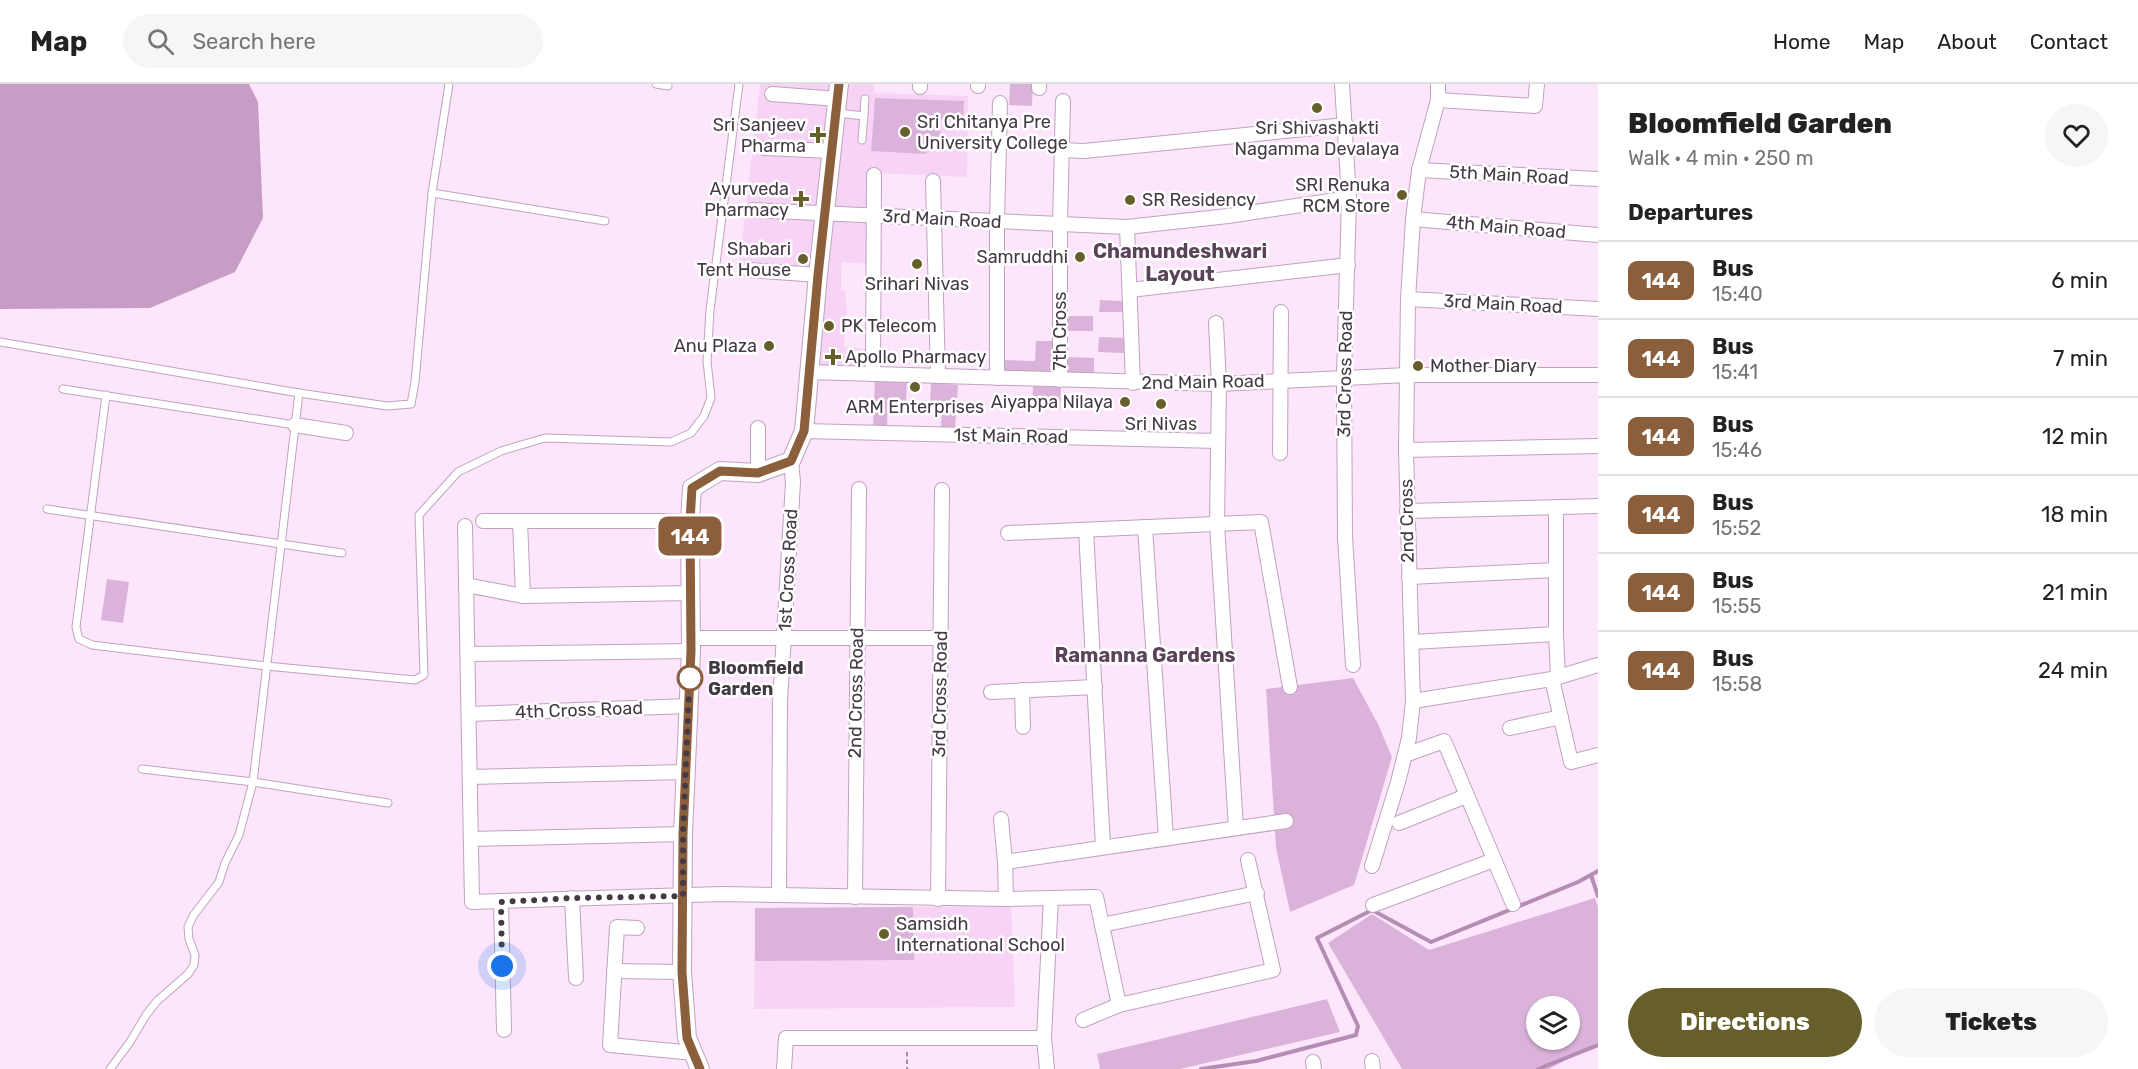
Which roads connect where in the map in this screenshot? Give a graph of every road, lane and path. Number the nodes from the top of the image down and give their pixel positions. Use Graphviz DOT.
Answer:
graph roads {
  1 [pos="449,84"];
  2 [pos="656,84"];
  3 [pos="739,84"];
  4 [pos="1342,84"];
  5 [pos="1438,84"];
  6 [pos="1537,84"];
  7 [pos="668,86"];
  8 [pos="772,94"];
  9 [pos="838,99"];
  10 [pos="865,99"];
  11 [pos="1438,100"];
  12 [pos="1063,101"];
  13 [pos="1000,103"];
  14 [pos="864,116"];
  15 [pos="1346,125"];
  16 [pos="862,140"];
  17 [pos="765,148"];
  18 [pos="1062,150"];
  19 [pos="831,151"];
  20 [pos="1419,170"];
  21 [pos="874,175"];
  22 [pos="1598,179"];
  23 [pos="933,181"];
  24 [pos="432,193"];
  25 [pos="1349,198"];
  26 [pos="752,210"];
  27 [pos="824,215"];
  28 [pos="873,215"];
  29 [pos="935,218"];
  30 [pos="1413,219"];
  31 [pos="605,221"];
  32 [pos="997,221"];
  33 [pos="1060,225"];
  34 [pos="1127,227"];
  35 [pos="1598,235"];
  36 [pos="1348,265"];
  37 [pos="749,270"];
  38 [pos="818,275"];
  39 [pos="1130,290"];
  40 [pos="1408,299"];
  41 [pos="1598,309"];
  42 [pos="1281,312"];
  43 [pos="1216,323"];
  44 [pos="0,342"];
  45 [pos="808,372"];
  46 [pos="873,374"];
  47 [pos="1407,375"];
  48 [pos="1598,375"];
  49 [pos="938,376"];
  50 [pos="1344,377"];
  51 [pos="997,378"];
  52 [pos="1060,380"];
  53 [pos="1281,381"];
  54 [pos="1133,382"];
  55 [pos="1219,384"];
  56 [pos="63,389"];
  57 [pos="299,393"];
  58 [pos="106,395"];
  59 [pos="295,425"];
  60 [pos="758,428"];
  61 [pos="804,431"];
  62 [pos="346,434"];
  63 [pos="1218,441"];
  64 [pos="1598,446"];
  65 [pos="1406,450"];
  66 [pos="1280,453"];
  67 [pos="791,461"];
  68 [pos="758,473"];
  69 [pos="859,489"];
  70 [pos="942,490"];
  71 [pos="1598,506"];
  72 [pos="1556,507"];
  73 [pos="47,509"];
  74 [pos="1407,511"];
  75 [pos="91,516"];
  76 [pos="483,521"];
  77 [pos="520,521"];
  78 [pos="690,521"];
  79 [pos="1217,524"];
  80 [pos="465,526"];
  81 [pos="1145,527"];
  82 [pos="1086,530"];
  83 [pos="1008,533"];
  84 [pos="280,543"];
  85 [pos="342,554"];
  86 [pos="1555,570"];
  87 [pos="1409,577"];
  88 [pos="466,585"];
  89 [pos="690,593"];
  90 [pos="523,596"];
  91 [pos="1556,634"];
  92 [pos="784,638"];
  93 [pos="857,638"];
  94 [pos="941,638"];
  95 [pos="1412,642"];
  96 [pos="691,644"];
  97 [pos="468,654"];
  98 [pos="1353,665"];
  99 [pos="1598,665"];
  100 [pos="266,666"];
  101 [pos="1555,678"];
  102 [pos="1095,687"];
  103 [pos="1290,687"];
  104 [pos="1022,690"];
  105 [pos="991,692"];
  106 [pos="1413,701"];
  107 [pos="689,706"];
  108 [pos="469,714"];
  109 [pos="1561,717"];
  110 [pos="1023,726"];
  111 [pos="1510,728"];
  112 [pos="1405,755"];
  113 [pos="1598,755"];
  114 [pos="142,769"];
  115 [pos="686,772"];
  116 [pos="470,777"];
  117 [pos="253,782"];
  118 [pos="1467,796"];
  119 [pos="388,803"];
  120 [pos="1001,819"];
  121 [pos="1286,821"];
  122 [pos="1399,824"];
  123 [pos="1236,828"];
  124 [pos="683,834"];
  125 [pos="471,838"];
  126 [pos="1166,838"];
  127 [pos="1103,847"];
  128 [pos="1248,860"];
  129 [pos="1494,860"];
  130 [pos="1005,861"];
  131 [pos="1372,866"];
  132 [pos="1257,893"];
  133 [pos="779,895"];
  134 [pos="683,896"];
  135 [pos="855,897"];
  136 [pos="572,898"];
  137 [pos="938,898"];
  138 [pos="1051,898"];
  139 [pos="1006,899"];
  140 [pos="501,902"];
  141 [pos="1514,904"];
  142 [pos="1373,905"];
  143 [pos="1102,925"];
  144 [pos="637,928"];
  145 [pos="614,971"];
  146 [pos="682,972"];
  147 [pos="576,978"];
  148 [pos="1119,1005"];
  149 [pos="1083,1020"];
  150 [pos="504,1030"];
  151 [pos="907,1037"];
  152 [pos="1044,1038"];
  153 [pos="697,1061"];
  154 [pos="110,1069"];
  155 [pos="783,1069"];
  156 [pos="907,1069"];
  157 [pos="1047,1069"];
  1 -- 24 [label="lane"];
  2 -- 7 [label="lane"];
  3 -- 100 [label="lane"];
  4 -- 15 [label="street, 3rd Cross Road"];
  5 -- 11 [label="street, 2nd Cross"];
  6 -- 11 [label="street"];
  8 -- 9 [label="street"];
  9 -- 14 [label="lane"];
  9 -- 19 [label="street"];
  10 -- 14 [label="lane"];
  11 -- 20 [label="street, 2nd Cross"];
  12 -- 18 [label="street, 7th Cross"];
  13 -- 32 [label="street"];
  14 -- 16 [label="lane"];
  15 -- 18 [label="street"];
  15 -- 25 [label="street, 3rd Cross Road"];
  17 -- 19 [label="street"];
  18 -- 33 [label="street, 7th Cross"];
  19 -- 27 [label="street"];
  20 -- 22 [label="street, 5th Main Road"];
  20 -- 30 [label="street, 2nd Cross"];
  21 -- 28 [label="street"];
  23 -- 29 [label="street"];
  24 -- 31 [label="lane"];
  24 -- 57 [label="lane"];
  25 -- 34 [label="street, 3rd Main Road"];
  25 -- 36 [label="street, 3rd Cross Road"];
  26 -- 27 [label="street, 3rd Main Road"];
  27 -- 28 [label="street, 3rd Main Road"];
  27 -- 38 [label="street"];
  28 -- 29 [label="street, 3rd Main Road"];
  28 -- 46 [label="street"];
  29 -- 32 [label="street, 3rd Main Road"];
  29 -- 49 [label="street"];
  30 -- 35 [label="street, 4th Main Road"];
  30 -- 40 [label="street, 2nd Cross"];
  32 -- 33 [label="street, 3rd Main Road"];
  32 -- 51 [label="street"];
  33 -- 34 [label="street, 3rd Main Road"];
  33 -- 52 [label="street, 7th Cross"];
  34 -- 39 [label="street"];
  36 -- 39 [label="street"];
  36 -- 50 [label="street, 3rd Cross Road"];
  37 -- 38 [label="street"];
  38 -- 45 [label="street"];
  39 -- 54 [label="street"];
  40 -- 41 [label="street, 3rd Main Road"];
  40 -- 47 [label="street, 2nd Cross"];
  42 -- 53 [label="street"];
  43 -- 55 [label="street"];
  44 -- 57 [label="lane"];
  45 -- 46 [label="street, 2nd Main Road"];
  45 -- 61 [label="street"];
  46 -- 49 [label="street, 2nd Main Road"];
  47 -- 48 [label="street, 2nd Main Road"];
  47 -- 50 [label="street, 2nd Main Road"];
  47 -- 65 [label="street, 2nd Cross"];
  49 -- 51 [label="street, 2nd Main Road"];
  50 -- 53 [label="street, 2nd Main Road"];
  50 -- 98 [label="street, 3rd Cross Road"];
  51 -- 52 [label="street, 2nd Main Road"];
  52 -- 54 [label="street, 2nd Main Road"];
  53 -- 55 [label="street, 2nd Main Road"];
  53 -- 66 [label="street"];
  54 -- 55 [label="street, 2nd Main Road"];
  55 -- 63 [label="street"];
  56 -- 58 [label="lane"];
  57 -- 59 [label="lane"];
  58 -- 59 [label="lane"];
  58 -- 75 [label="lane"];
  59 -- 62 [label="street"];
  59 -- 84 [label="lane"];
  60 -- 68 [label="street"];
  61 -- 63 [label="street, 1st Main Road"];
  61 -- 67 [label="street"];
  63 -- 79 [label="street"];
  64 -- 65 [label="street"];
  65 -- 74 [label="street, 2nd Cross"];
  67 -- 68 [label="street"];
  67 -- 92 [label="street, 1st Cross Road"];
  68 -- 78 [label="street"];
  69 -- 93 [label="street, 2nd Cross Road"];
  70 -- 94 [label="street, 3rd Cross Road"];
  71 -- 72 [label="street"];
  72 -- 74 [label="street"];
  72 -- 86 [label="street"];
  73 -- 75 [label="lane"];
  74 -- 87 [label="street, 2nd Cross"];
  75 -- 84 [label="lane"];
  75 -- 100 [label="lane"];
  76 -- 77 [label="street"];
  77 -- 78 [label="street"];
  77 -- 90 [label="street"];
  78 -- 89 [label="street"];
  79 -- 81 [label="street"];
  79 -- 103 [label="street"];
  79 -- 123 [label="street"];
  80 -- 88 [label="street"];
  81 -- 82 [label="street"];
  81 -- 126 [label="street"];
  82 -- 83 [label="street"];
  82 -- 102 [label="street"];
  84 -- 85 [label="lane"];
  84 -- 100 [label="lane"];
  86 -- 87 [label="street"];
  86 -- 91 [label="street"];
  87 -- 95 [label="street, 2nd Cross"];
  88 -- 90 [label="street"];
  88 -- 97 [label="street"];
  89 -- 90 [label="street"];
  89 -- 96 [label="street"];
  91 -- 95 [label="street"];
  91 -- 101 [label="street"];
  92 -- 93 [label="street"];
  92 -- 96 [label="street"];
  92 -- 133 [label="street, 1st Cross Road"];
  93 -- 94 [label="street"];
  93 -- 135 [label="street, 2nd Cross Road"];
  94 -- 137 [label="street, 3rd Cross Road"];
  95 -- 106 [label="street, 2nd Cross"];
  96 -- 97 [label="street"];
  96 -- 107 [label="street"];
  97 -- 108 [label="street"];
  99 -- 101 [label="street"];
  100 -- 117 [label="lane"];
  101 -- 106 [label="street"];
  101 -- 109 [label="street"];
  102 -- 104 [label="street"];
  102 -- 127 [label="street"];
  104 -- 105 [label="street"];
  104 -- 110 [label="street"];
  106 -- 112 [label="street, 2nd Cross"];
  107 -- 108 [label="street, 4th Cross Road"];
  107 -- 115 [label="street"];
  108 -- 116 [label="street"];
  109 -- 111 [label="street"];
  109 -- 113 [label="street"];
  112 -- 118 [label="street"];
  112 -- 131 [label="street, 2nd Cross"];
  114 -- 117 [label="lane"];
  115 -- 116 [label="street"];
  115 -- 124 [label="street"];
  116 -- 125 [label="street"];
  117 -- 119 [label="lane"];
  117 -- 154 [label="lane"];
  118 -- 122 [label="street"];
  118 -- 129 [label="street"];
  120 -- 130 [label="street"];
  121 -- 123 [label="street"];
  123 -- 126 [label="street"];
  124 -- 125 [label="street"];
  124 -- 134 [label="street"];
  125 -- 140 [label="street"];
  126 -- 127 [label="street"];
  127 -- 130 [label="street"];
  128 -- 132 [label="street"];
  129 -- 141 [label="street"];
  129 -- 142 [label="street"];
  130 -- 139 [label="street"];
  132 -- 143 [label="street"];
  132 -- 148 [label="street"];
  133 -- 134 [label="street"];
  133 -- 135 [label="street"];
  134 -- 136 [label="street"];
  134 -- 146 [label="street"];
  135 -- 137 [label="street"];
  136 -- 140 [label="street"];
  136 -- 147 [label="street"];
  137 -- 139 [label="street"];
  138 -- 139 [label="street"];
  138 -- 143 [label="street"];
  138 -- 152 [label="street"];
  140 -- 150 [label="street"];
  143 -- 148 [label="street"];
  144 -- 145 [label="street"];
  145 -- 146 [label="street"];
  145 -- 153 [label="street"];
  146 -- 153 [label="street"];
  148 -- 149 [label="street"];
  151 -- 152 [label="street"];
  151 -- 155 [label="street"];
  151 -- 156 [label="path"];
  152 -- 157 [label="street"];
}
